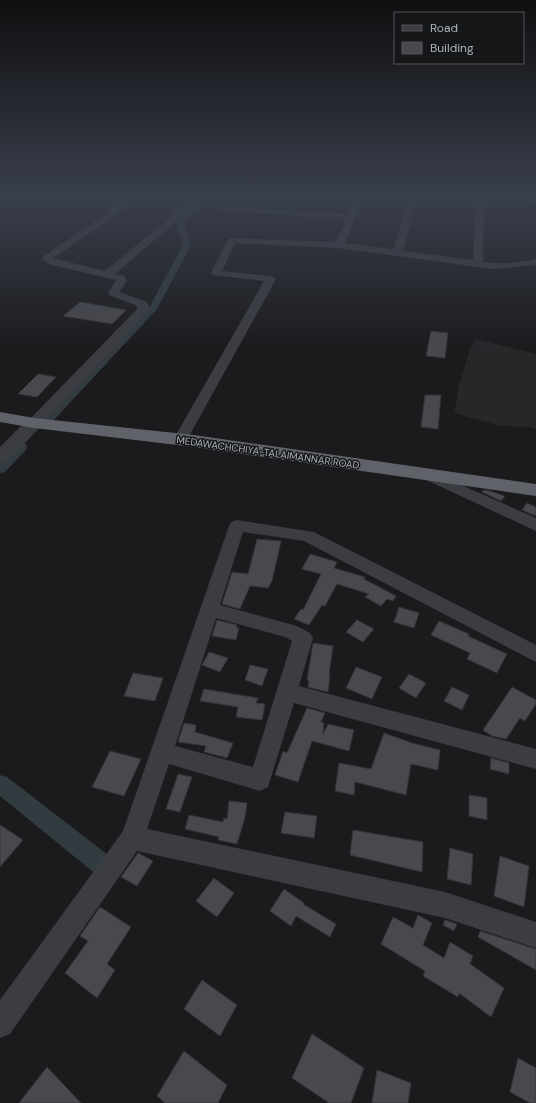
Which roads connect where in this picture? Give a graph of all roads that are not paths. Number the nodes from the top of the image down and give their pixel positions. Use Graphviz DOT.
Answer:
graph roads {
  1 [pos="63,246"];
  2 [pos="140,246"];
  3 [pos="229,246"];
  4 [pos="349,246"];
  5 [pos="399,246"];
  6 [pos="479,246"];
  7 [pos="397,253"];
  8 [pos="478,264"];
  9 [pos="534,264"];
  10 [pos="106,275"];
  11 [pos="0,417"];
  12 [pos="34,423"];
  13 [pos="180,440"];
  14 [pos="0,458"];
  15 [pos="427,475"];
  16 [pos="536,490"];
  17 [pos="536,525"];
  18 [pos="209,609"];
  19 [pos="536,654"];
  20 [pos="287,692"];
  21 [pos="162,752"];
  22 [pos="536,759"];
  23 [pos="132,838"];
  24 [pos="536,935"];
  25 [pos="0,1024"];
  1 -- 10 [label="street"];
  2 -- 10 [label="street"];
  3 -- 13 [label="street"];
  4 -- 7 [label="street"];
  5 -- 7 [label="street"];
  6 -- 8 [label="street"];
  7 -- 8 [label="street"];
  8 -- 9 [label="street"];
  10 -- 12 [label="street"];
  11 -- 12 [label="highway, MEDAWACHCHIYA-TALAIMANNAR ROAD"];
  12 -- 13 [label="highway, MEDAWACHCHIYA-TALAIMANNAR ROAD"];
  12 -- 14 [label="street"];
  13 -- 15 [label="highway, MEDAWACHCHIYA-TALAIMANNAR ROAD"];
  15 -- 16 [label="highway, MEDAWACHCHIYA-TALAIMANNAR ROAD"];
  15 -- 17 [label="street"];
  18 -- 19 [label="street"];
  18 -- 20 [label="street"];
  18 -- 21 [label="street"];
  20 -- 21 [label="street"];
  20 -- 22 [label="street"];
  21 -- 23 [label="street"];
  23 -- 24 [label="street"];
  23 -- 25 [label="street"];
}
